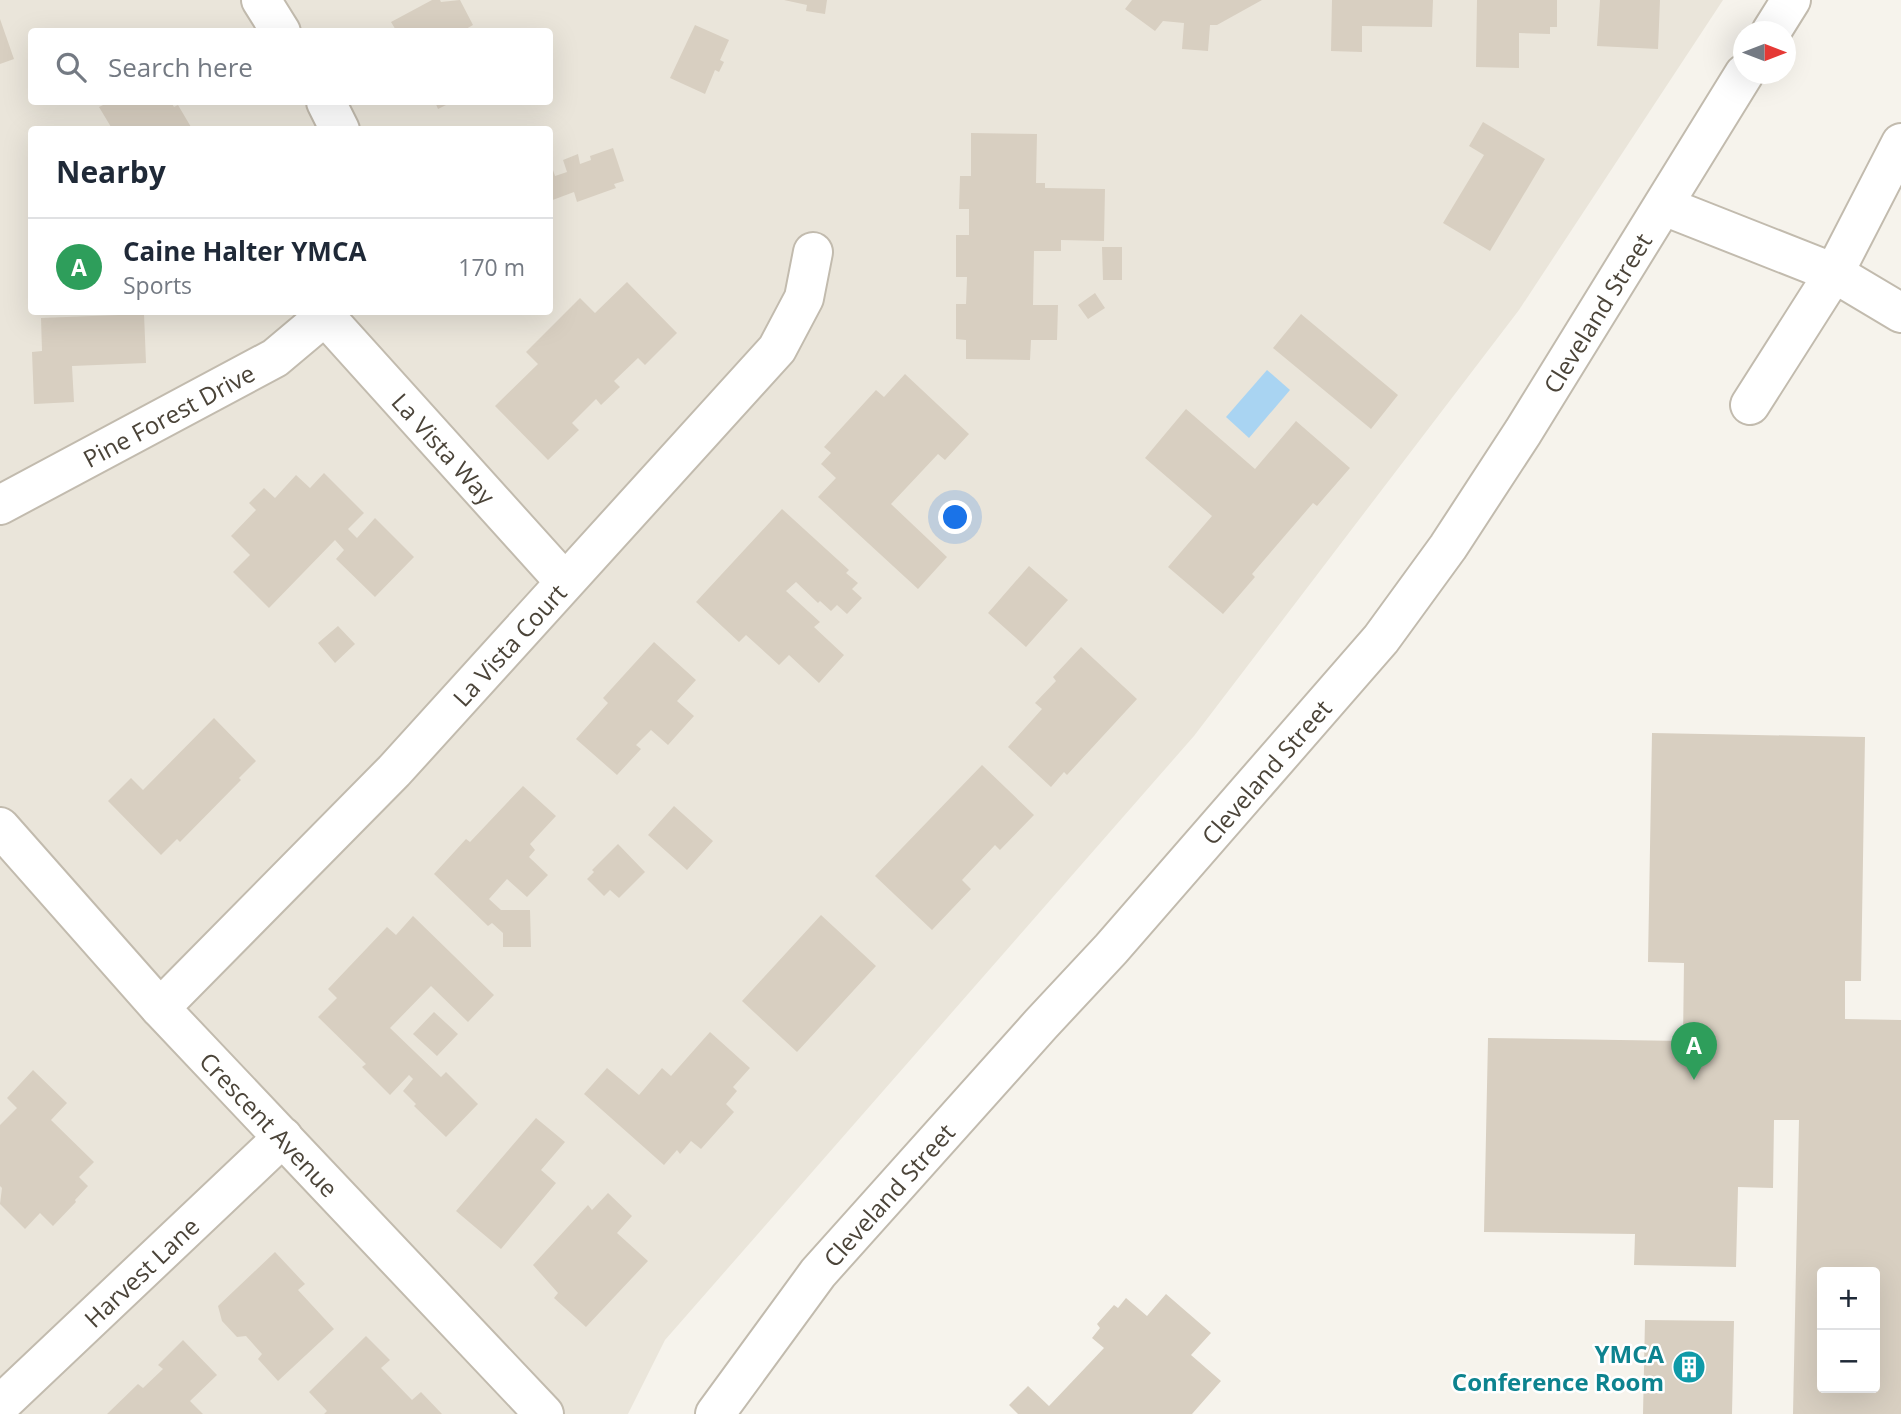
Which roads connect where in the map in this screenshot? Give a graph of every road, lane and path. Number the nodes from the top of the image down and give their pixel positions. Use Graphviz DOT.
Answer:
graph roads {
  1 [pos="261,0"];
  2 [pos="1791,0"];
  3 [pos="1778,21"];
  4 [pos="278,28"];
  5 [pos="1739,84"];
  6 [pos="328,105"];
  7 [pos="338,126"];
  8 [pos="1901,144"];
  9 [pos="1664,206"];
  10 [pos="813,252"];
  11 [pos="1834,273"];
  12 [pos="1901,313"];
  13 [pos="325,315"];
  14 [pos="327,315"];
  15 [pos="1750,405"];
  16 [pos="0,505"];
  17 [pos="564,581"];
  18 [pos="0,827"];
  19 [pos="160,1008"];
  20 [pos="283,1137"];
  21 [pos="0,1405"];
  22 [pos="544,1414"];
  23 [pos="715,1414"];
  1 -- 4 [label="street"];
  2 -- 3 [label="street"];
  5 -- 9 [label="street, Cleveland Street"];
  6 -- 7 [label="street"];
  8 -- 11 [label="street"];
  9 -- 11 [label="street"];
  9 -- 23 [label="street, Cleveland Street"];
  10 -- 17 [label="street, La Vista Court"];
  11 -- 12 [label="street"];
  11 -- 15 [label="street"];
  13 -- 16 [label="street, Pine Forest Drive"];
  14 -- 17 [label="street, La Vista Way"];
  17 -- 19 [label="street, La Vista Court"];
  18 -- 19 [label="street, Crescent Avenue"];
  19 -- 20 [label="street, Crescent Avenue"];
  20 -- 21 [label="street, Harvest Lane"];
  20 -- 22 [label="street, Crescent Avenue"];
}
